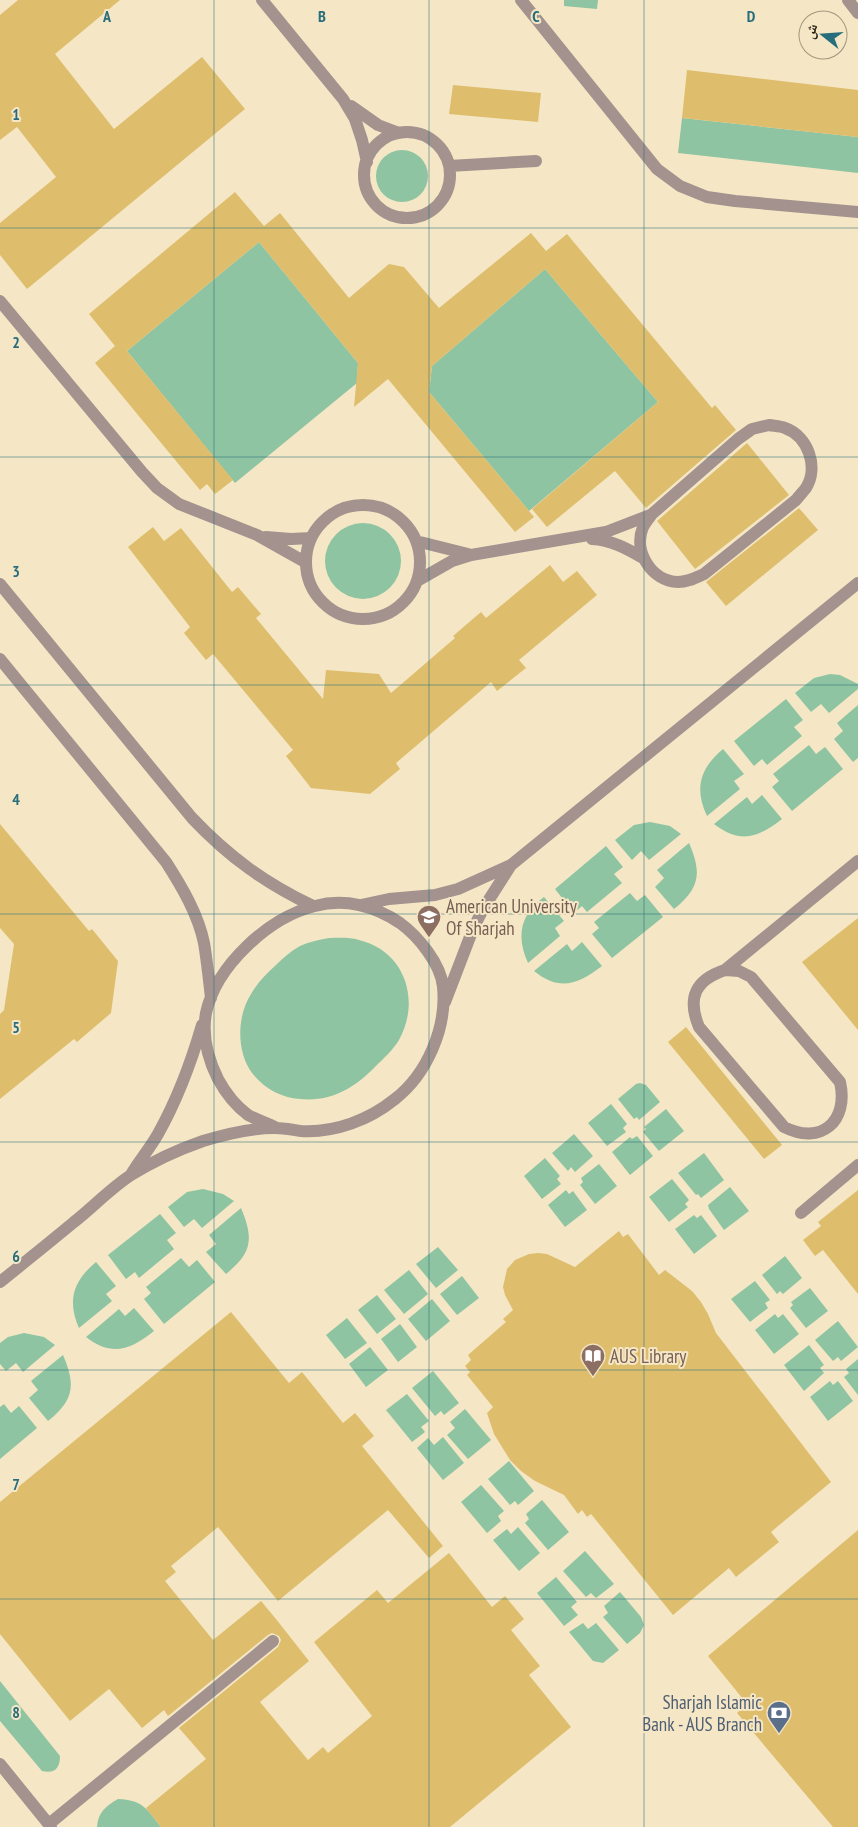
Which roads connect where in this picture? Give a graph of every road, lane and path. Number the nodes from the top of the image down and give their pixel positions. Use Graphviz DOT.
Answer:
graph roads {
  1 [pos="262,0"];
  2 [pos="521,0"];
  3 [pos="848,0"];
  4 [pos="858,12"];
  5 [pos="343,99"];
  6 [pos="399,133"];
  7 [pos="536,161"];
  8 [pos="366,162"];
  9 [pos="450,166"];
  10 [pos="858,212"];
  11 [pos="0,301"];
  12 [pos="652,514"];
  13 [pos="257,535"];
  14 [pos="310,538"];
  15 [pos="582,538"];
  16 [pos="416,541"];
  17 [pos="471,555"];
  18 [pos="643,558"];
  19 [pos="305,562"];
  20 [pos="417,581"];
  21 [pos="858,583"];
  22 [pos="0,584"];
  23 [pos="0,659"];
  24 [pos="858,861"];
  25 [pos="511,865"];
  26 [pos="361,905"];
  27 [pos="314,906"];
  28 [pos="725,970"];
  29 [pos="211,998"];
  30 [pos="444,1007"];
  31 [pos="206,1013"];
  32 [pos="277,1128"];
  33 [pos="858,1164"];
  34 [pos="130,1175"];
  35 [pos="801,1213"];
  36 [pos="0,1282"];
  37 [pos="273,1641"];
  38 [pos="0,1764"];
  39 [pos="50,1826"];
  1 -- 5 [label="street"];
  2 -- 10 [label="street"];
  3 -- 4 [label="street"];
  5 -- 6 [label="street"];
  5 -- 8 [label="street"];
  6 -- 8 [label="street"];
  6 -- 9 [label="street"];
  7 -- 9 [label="street"];
  8 -- 9 [label="street"];
  11 -- 13 [label="street"];
  12 -- 15 [label="street"];
  12 -- 18 [label="street"];
  12 -- 18 [label="street"];
  13 -- 14 [label="street"];
  13 -- 19 [label="street"];
  14 -- 16 [label="street"];
  14 -- 19 [label="street"];
  15 -- 17 [label="street"];
  15 -- 18 [label="street"];
  16 -- 17 [label="street"];
  16 -- 20 [label="street"];
  17 -- 20 [label="street"];
  19 -- 20 [label="street"];
  21 -- 25 [label="street"];
  22 -- 27 [label="street"];
  23 -- 29 [label="street"];
  24 -- 28 [label="street"];
  25 -- 26 [label="street"];
  25 -- 30 [label="street"];
  26 -- 27 [label="street"];
  26 -- 30 [label="street"];
  27 -- 29 [label="street"];
  28 -- 28 [label="street"];
  29 -- 31 [label="street"];
  30 -- 32 [label="street"];
  31 -- 32 [label="street"];
  31 -- 34 [label="street"];
  32 -- 34 [label="street"];
  33 -- 35 [label="street"];
  34 -- 36 [label="street"];
  37 -- 39 [label="street"];
  38 -- 39 [label="street"];
}
